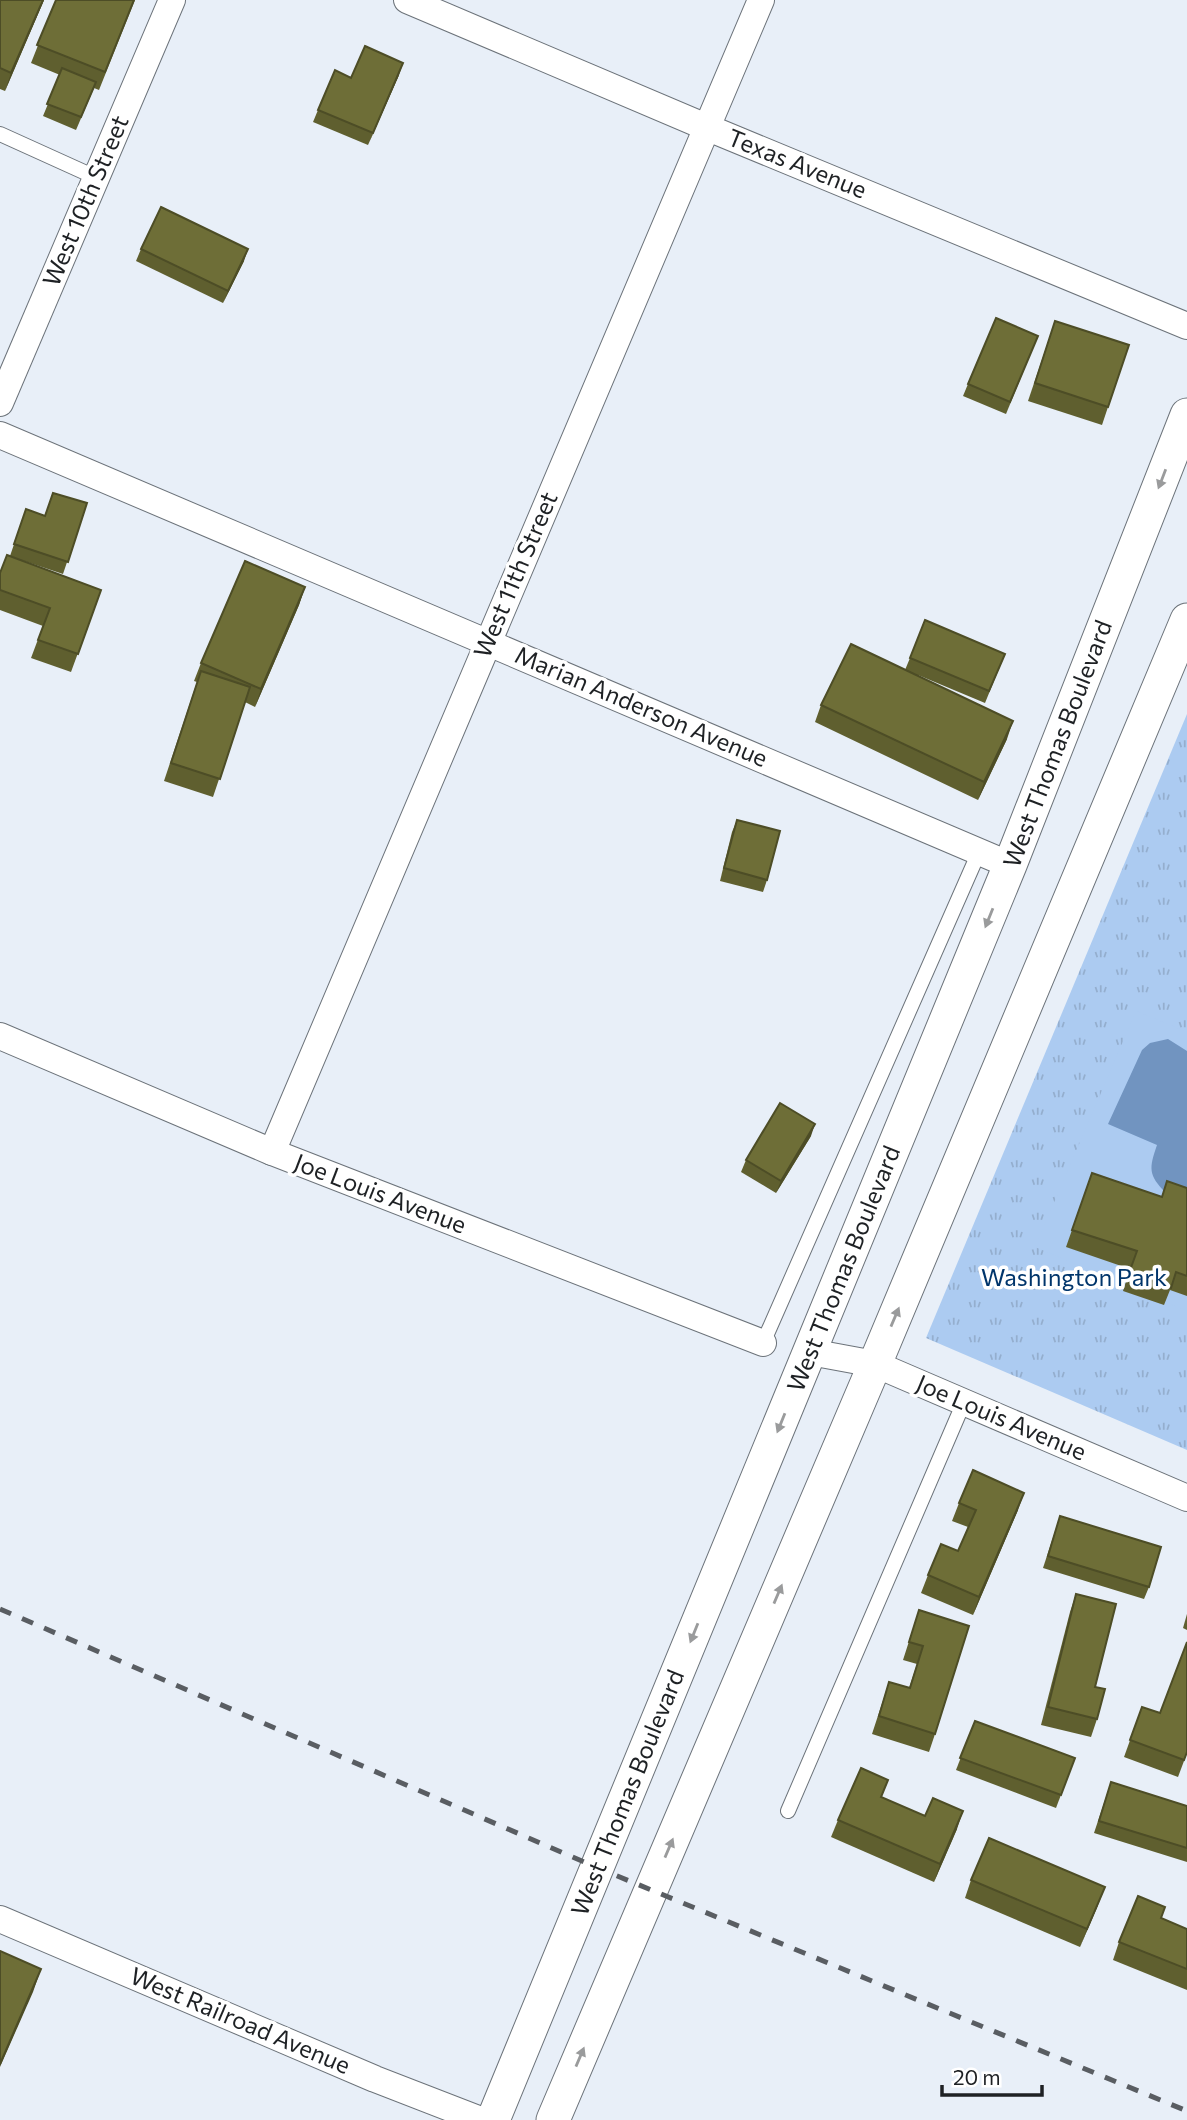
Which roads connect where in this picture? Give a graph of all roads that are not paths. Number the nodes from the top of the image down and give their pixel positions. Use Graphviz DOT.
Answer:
graph roads {
  1 [pos="172,0"];
  2 [pos="407,0"];
  3 [pos="761,0"];
  4 [pos="706,127"];
  5 [pos="0,134"];
  6 [pos="96,177"];
  7 [pos="1187,326"];
  8 [pos="0,403"];
  9 [pos="1187,415"];
  10 [pos="0,435"];
  11 [pos="1187,620"];
  12 [pos="488,641"];
  13 [pos="979,852"];
  14 [pos="1010,865"];
  15 [pos="0,1036"];
  16 [pos="272,1152"];
  17 [pos="763,1343"];
  18 [pos="810,1352"];
  19 [pos="875,1364"];
  20 [pos="964,1402"];
  21 [pos="1187,1498"];
  22 [pos="788,1811"];
  23 [pos="0,1919"];
  24 [pos="481,2120"];
  25 [pos="493,2120"];
  26 [pos="553,2120"];
  1 -- 6 [label="street, West 10th Street"];
  2 -- 4 [label="street, Texas Avenue"];
  3 -- 4 [label="street, West 11th Street"];
  4 -- 7 [label="street, Texas Avenue"];
  4 -- 12 [label="street, West 11th Street"];
  5 -- 6 [label="lane"];
  6 -- 8 [label="street, West 10th Street"];
  9 -- 14 [label="street, West Thomas Boulevard, one-way"];
  10 -- 12 [label="street, Marian Anderson Avenue"];
  19 -- 11 [label="street, one-way"];
  12 -- 13 [label="street, Marian Anderson Avenue"];
  12 -- 16 [label="street, West 11th Street"];
  13 -- 14 [label="street, Marian Anderson Avenue"];
  13 -- 17 [label="lane"];
  14 -- 18 [label="street, West Thomas Boulevard, one-way"];
  15 -- 16 [label="street, Joe Louis Avenue"];
  16 -- 17 [label="street, Joe Louis Avenue"];
  18 -- 19 [label="street, Joe Louis Avenue"];
  18 -- 25 [label="street, West Thomas Boulevard, one-way"];
  19 -- 20 [label="street, Joe Louis Avenue"];
  26 -- 19 [label="street, one-way"];
  20 -- 21 [label="street, Joe Louis Avenue"];
  20 -- 22 [label="lane"];
  23 -- 24 [label="street, West Railroad Avenue"];
}
